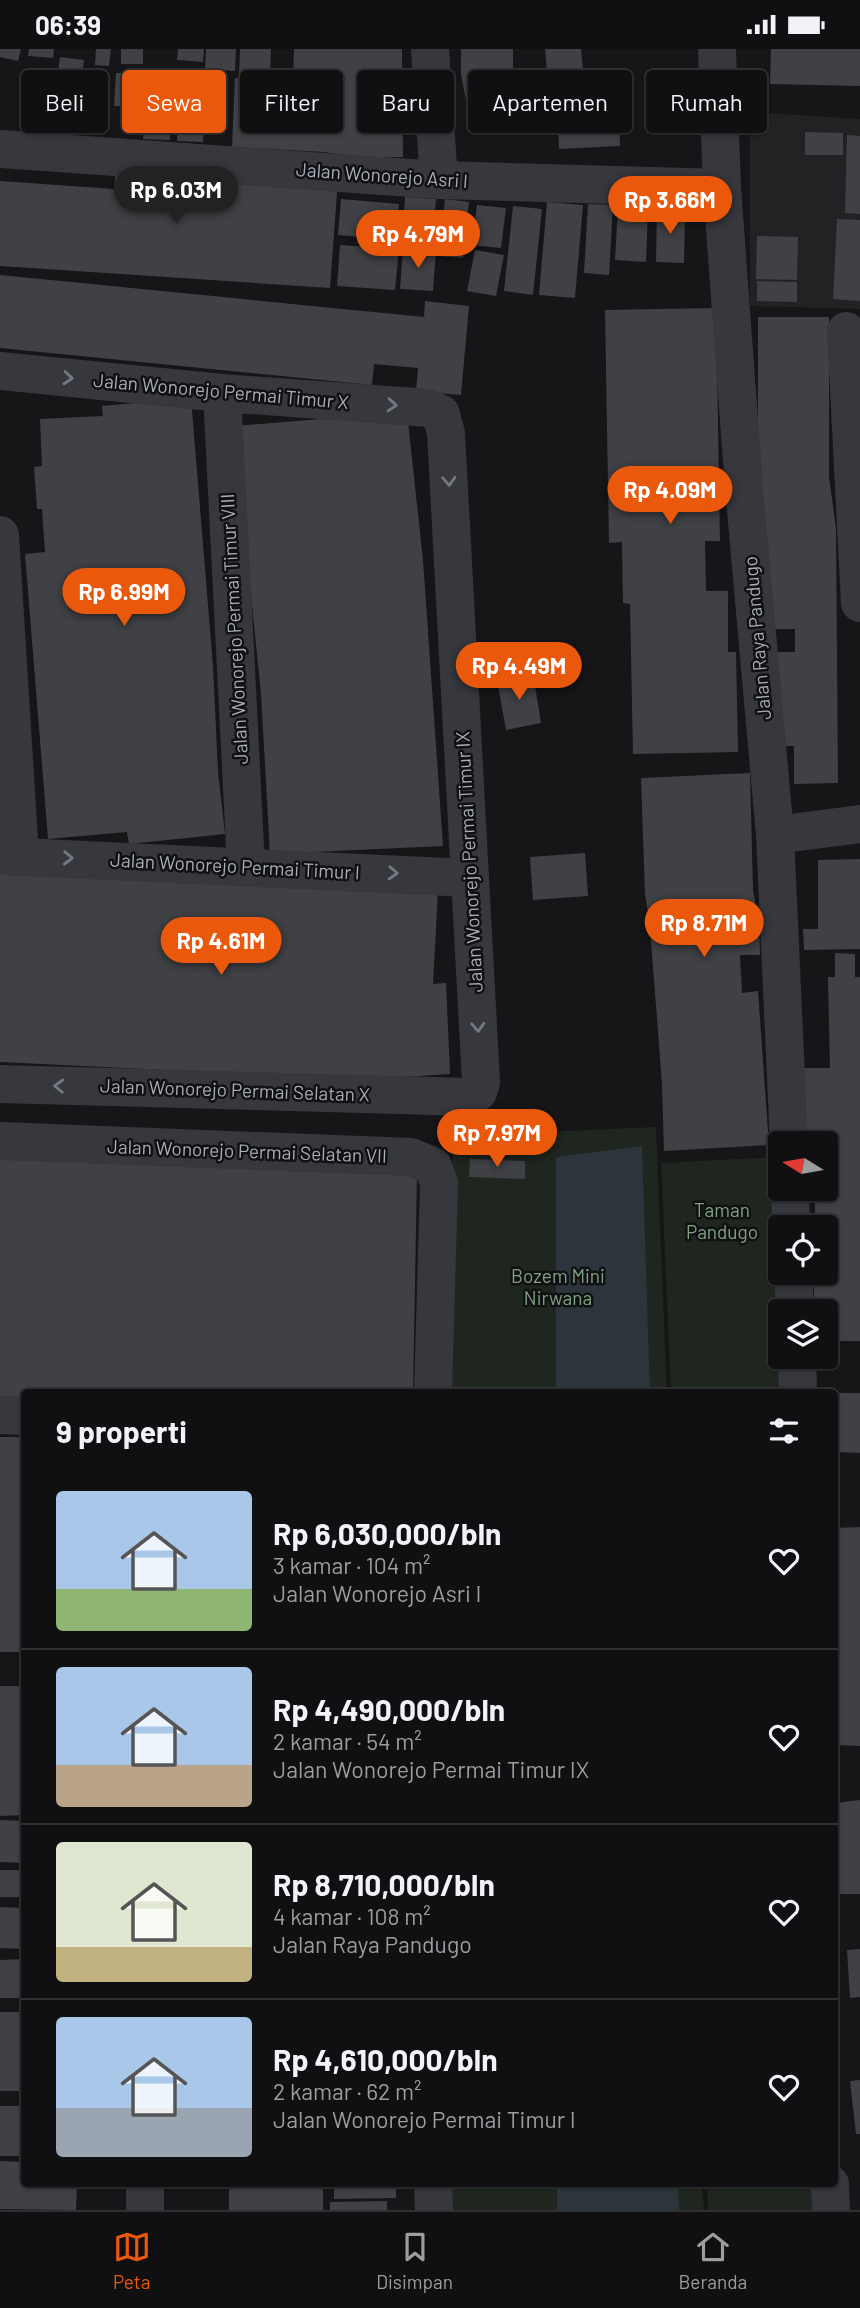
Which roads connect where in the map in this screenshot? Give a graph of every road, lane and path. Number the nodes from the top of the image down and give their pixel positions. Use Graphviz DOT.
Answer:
graph roads {
  1 [pos="430,49"];
  2 [pos="717,49"];
  3 [pos="0,149"];
  4 [pos="439,180"];
  5 [pos="722,188"];
  6 [pos="846,331"];
  7 [pos="0,371"];
  8 [pos="222,393"];
  9 [pos="441,414"];
  10 [pos="0,535"];
  11 [pos="860,603"];
  12 [pos="860,824"];
  13 [pos="775,835"];
  14 [pos="10,856"];
  15 [pos="246,866"];
  16 [pos="469,878"];
  17 [pos="0,1084"];
  18 [pos="470,1097"];
  19 [pos="788,1131"];
  20 [pos="0,1141"];
  21 [pos="797,1369"];
  22 [pos="433,1389"];
  23 [pos="798,1389"];
  24 [pos="0,1415"];
  25 [pos="21,1416"];
  26 [pos="145,2187"];
  27 [pos="433,2187"];
  28 [pos="830,2187"];
  29 [pos="145,2210"];
  30 [pos="434,2210"];
  31 [pos="831,2210"];
  1 -- 4 [label="street"];
  2 -- 5 [label="street, Jalan Raya Pandugo"];
  3 -- 4 [label="street, Jalan Wonorejo Asri I"];
  4 -- 5 [label="street, Jalan Wonorejo Asri I"];
  5 -- 13 [label="street, Jalan Raya Pandugo"];
  6 -- 11 [label="street"];
  7 -- 8 [label="street, Jalan Wonorejo Permai Timur X, one-way"];
  8 -- 9 [label="street, Jalan Wonorejo Permai Timur X, one-way"];
  8 -- 15 [label="street, Jalan Wonorejo Permai Timur VIII"];
  9 -- 16 [label="street, Jalan Wonorejo Permai Timur IX, one-way"];
  10 -- 14 [label="street"];
  12 -- 13 [label="street"];
  13 -- 19 [label="street, Jalan Raya Pandugo"];
  14 -- 15 [label="street, Jalan Wonorejo Permai Timur I, one-way"];
  15 -- 16 [label="street, Jalan Wonorejo Permai Timur I, one-way"];
  16 -- 18 [label="street, Jalan Wonorejo Permai Timur IX, one-way"];
  18 -- 17 [label="street, Jalan Wonorejo Permai Selatan X, one-way"];
  20 -- 22 [label="street, Jalan Wonorejo Permai Selatan VII"];
  21 -- 23 [label="street"];
  24 -- 25 [label="street"];
  26 -- 29 [label="street"];
  27 -- 30 [label="street"];
  28 -- 31 [label="street"];
}
